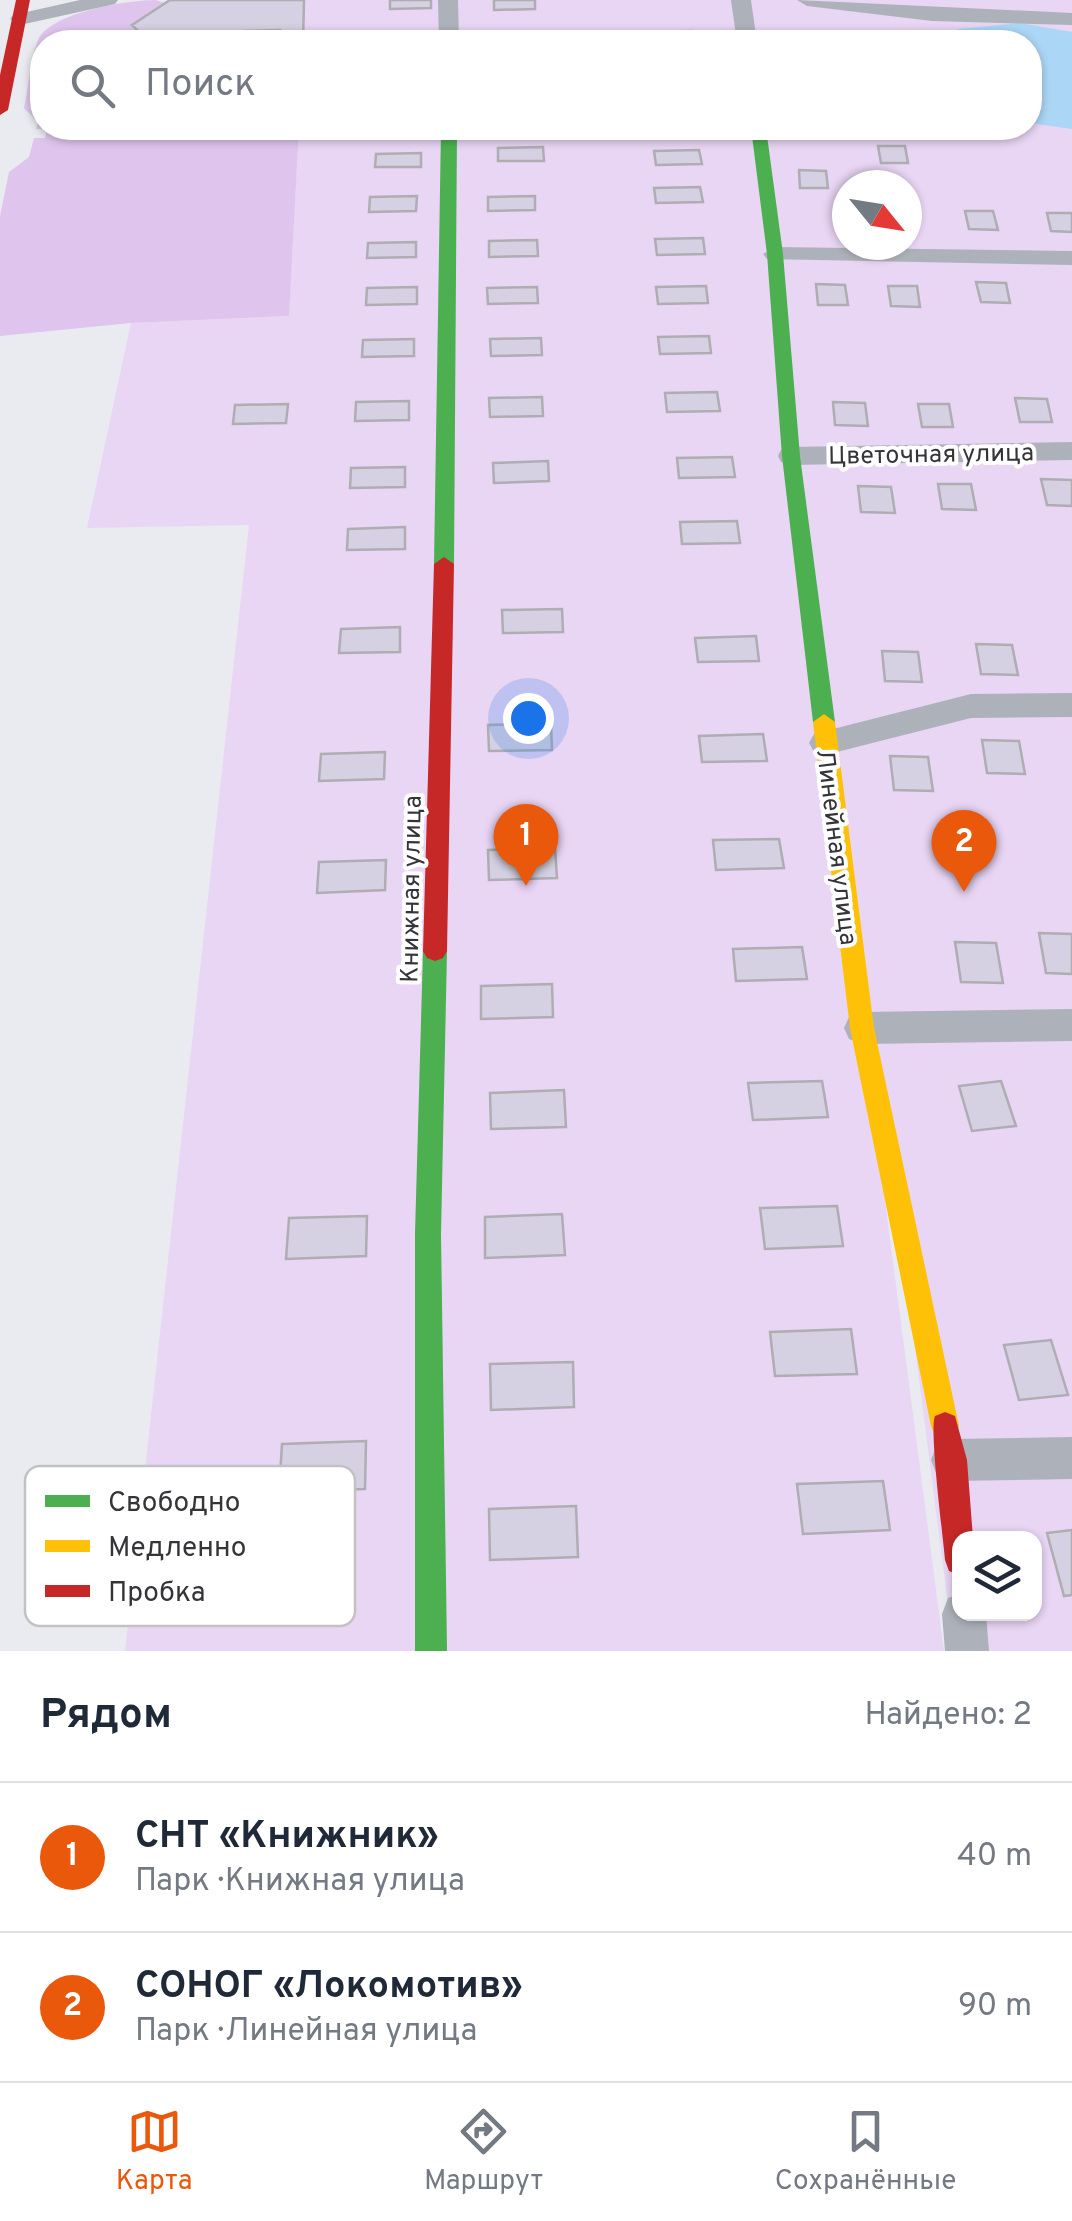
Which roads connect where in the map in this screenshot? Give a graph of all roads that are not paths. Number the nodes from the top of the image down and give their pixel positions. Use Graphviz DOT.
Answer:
graph roads {
  1 [pos="108,0"];
  2 [pos="448,0"];
  3 [pos="741,0"];
  4 [pos="806,0"];
  5 [pos="900,4"];
  6 [pos="21,9"];
  7 [pos="1072,19"];
  8 [pos="448,30"];
  9 [pos="745,30"];
  10 [pos="0,110"];
  11 [pos="450,140"];
  12 [pos="760,140"];
  13 [pos="775,254"];
  14 [pos="1072,258"];
  15 [pos="1072,451"];
  16 [pos="791,456"];
  17 [pos="1072,705"];
  18 [pos="825,743"];
  19 [pos="1072,1025"];
  20 [pos="862,1028"];
  21 [pos="1072,1458"];
  22 [pos="952,1460"];
  23 [pos="958,1531"];
  24 [pos="965,1621"];
  25 [pos="431,1651"];
  26 [pos="967,1651"];
  1 -- 6 [label="street"];
  2 -- 8 [label="street"];
  3 -- 9 [label="street"];
  4 -- 5 [label="street"];
  5 -- 7 [label="street"];
  6 -- 10 [label="main road"];
  11 -- 25 [label="main road, Книжная улица"];
  12 -- 13 [label="main road, Линейная улица"];
  13 -- 14 [label="street"];
  13 -- 16 [label="main road, Линейная улица"];
  15 -- 16 [label="street, Цветочная улица"];
  16 -- 18 [label="main road, Линейная улица"];
  17 -- 18 [label="street"];
  18 -- 20 [label="main road, Линейная улица"];
  19 -- 20 [label="street"];
  20 -- 22 [label="main road, Линейная улица"];
  21 -- 22 [label="street"];
  22 -- 23 [label="main road, Линейная улица"];
  24 -- 26 [label="street"];
}
